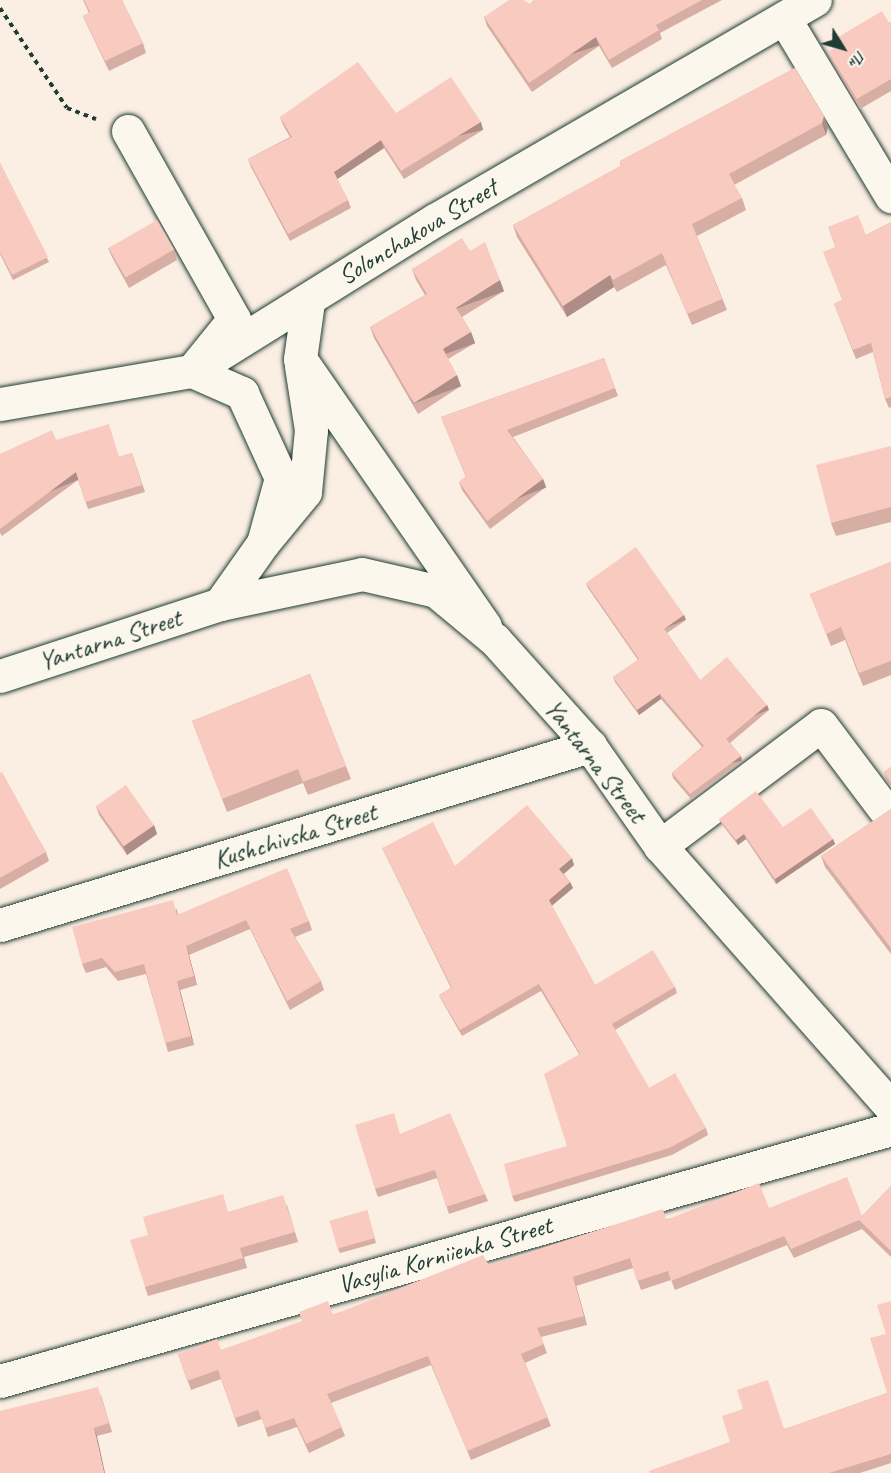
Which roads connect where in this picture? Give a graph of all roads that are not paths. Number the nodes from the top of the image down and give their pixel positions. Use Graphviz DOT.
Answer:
graph roads {
  1 [pos="815,0"];
  2 [pos="784,18"];
  3 [pos="128,131"];
  4 [pos="891,196"];
  5 [pos="308,302"];
  6 [pos="300,359"];
  7 [pos="192,371"];
  8 [pos="0,404"];
  9 [pos="263,543"];
  10 [pos="220,604"];
  11 [pos="495,640"];
  12 [pos="0,676"];
  13 [pos="590,746"];
  14 [pos="884,809"];
  15 [pos="660,846"];
  16 [pos="0,925"];
  17 [pos="891,1107"];
  18 [pos="891,1129"];
  19 [pos="0,1381"];
  1 -- 2 [label="main road, Solonchakova Street"];
  2 -- 4 [label="main road"];
  2 -- 5 [label="main road, Solonchakova Street"];
  3 -- 7 [label="main road"];
  5 -- 6 [label="main road"];
  5 -- 7 [label="main road, Solonchakova Street"];
  6 -- 9 [label="main road"];
  6 -- 11 [label="main road"];
  7 -- 8 [label="main road, Solonchakova Street"];
  7 -- 9 [label="main road"];
  9 -- 10 [label="main road"];
  10 -- 11 [label="main road, Yantarna Street"];
  10 -- 12 [label="main road, Yantarna Street"];
  11 -- 13 [label="main road, Yantarna Street"];
  13 -- 15 [label="main road, Yantarna Street"];
  13 -- 16 [label="main road, Kushchivska Street"];
  14 -- 15 [label="main road"];
  15 -- 17 [label="main road, Yantarna Street"];
  18 -- 19 [label="main road, Vasylia Korniienka Street"];
}
